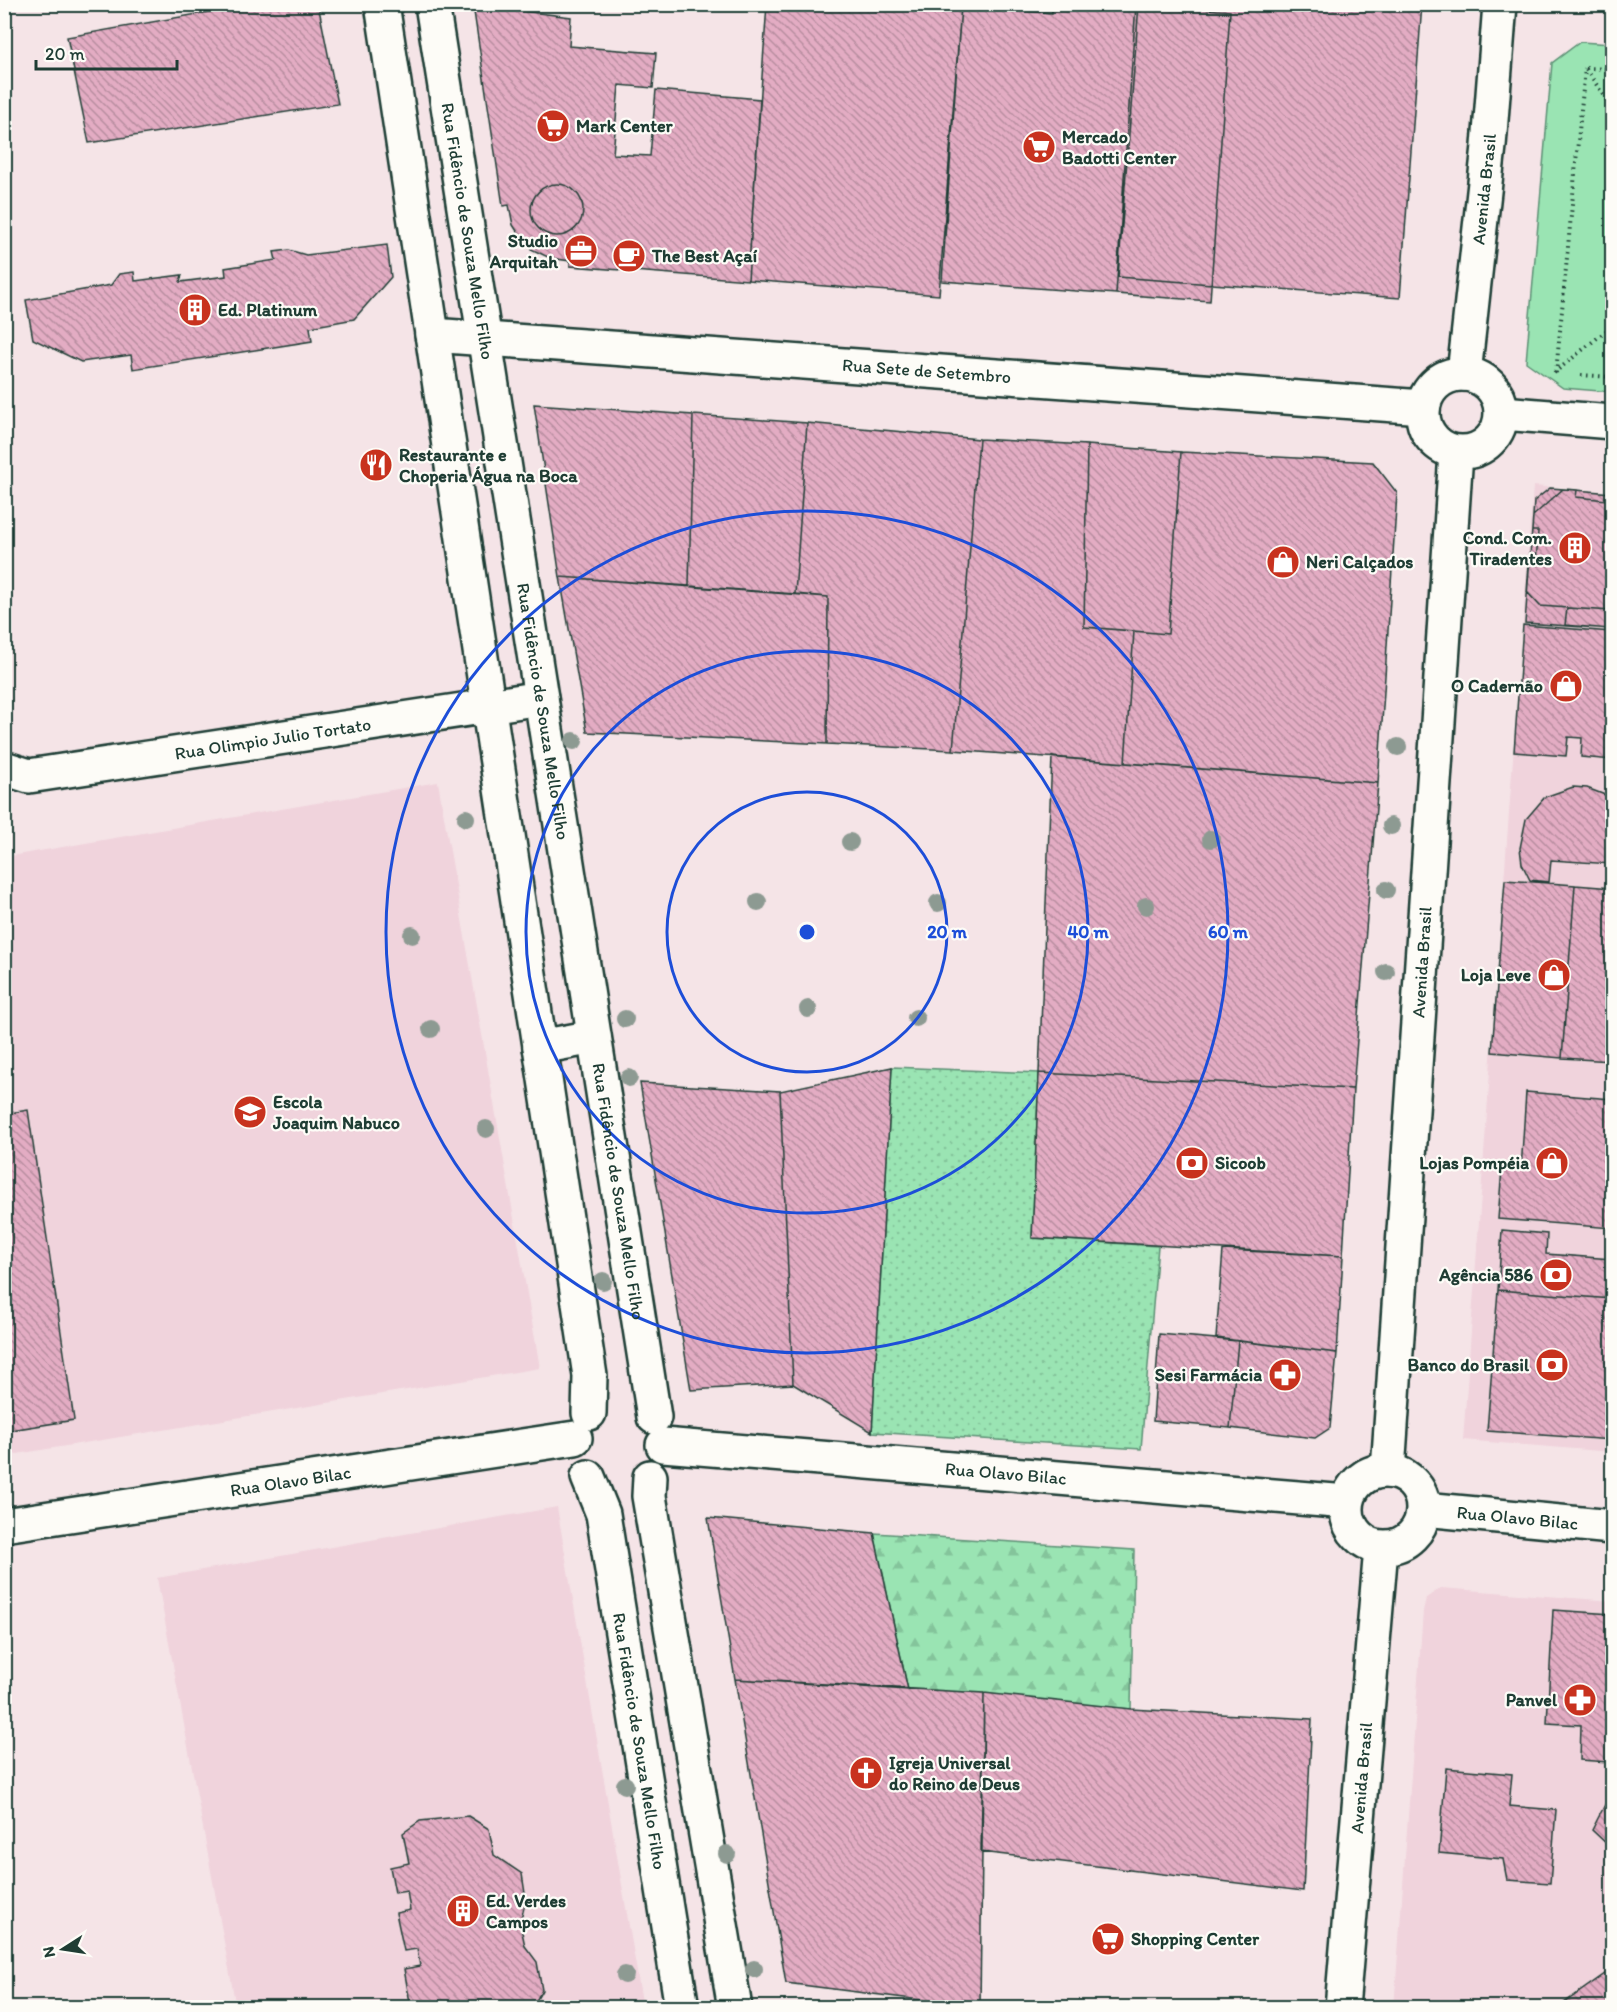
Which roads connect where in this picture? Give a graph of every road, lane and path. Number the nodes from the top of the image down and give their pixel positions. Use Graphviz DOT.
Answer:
graph roads {
  1 [pos="382,4"];
  2 [pos="432,4"];
  3 [pos="1500,4"];
  4 [pos="1586,68"];
  5 [pos="1612,69"];
  6 [pos="1612,108"];
  7 [pos="1612,326"];
  8 [pos="432,335"];
  9 [pos="485,339"];
  10 [pos="1554,373"];
  11 [pos="1464,374"];
  12 [pos="1566,374"];
  13 [pos="1577,375"];
  14 [pos="1612,377"];
  15 [pos="1423,407"];
  16 [pos="1502,413"];
  17 [pos="1612,422"];
  18 [pos="1456,453"];
  19 [pos="541,698"];
  20 [pos="488,707"];
  21 [pos="4,768"];
  22 [pos="594,1037"];
  23 [pos="540,1047"];
  24 [pos="582,1425"];
  25 [pos="658,1431"];
  26 [pos="1388,1471"];
  27 [pos="588,1477"];
  28 [pos="650,1477"];
  29 [pos="1347,1502"];
  30 [pos="1424,1509"];
  31 [pos="4,1525"];
  32 [pos="1612,1527"];
  33 [pos="1381,1548"];
  34 [pos="707,1846"];
  35 [pos="657,1854"];
  36 [pos="682,2007"];
  37 [pos="735,2007"];
  38 [pos="1342,2007"];
  1 -- 8 [label="street"];
  2 -- 9 [label="street, Rua Fidêncio de Souza Mello Filho"];
  3 -- 11 [label="street, Avenida Brasil"];
  4 -- 5 [label="path"];
  4 -- 6 [label="path"];
  4 -- 10 [label="path"];
  7 -- 10 [label="path"];
  8 -- 9 [label="street, Rua Sete de Setembro"];
  8 -- 20 [label="street"];
  9 -- 15 [label="street, Rua Sete de Setembro"];
  9 -- 19 [label="street, Rua Fidêncio de Souza Mello Filho"];
  10 -- 12 [label="path"];
  11 -- 15 [label="street"];
  11 -- 16 [label="street"];
  13 -- 14 [label="path"];
  15 -- 18 [label="street"];
  16 -- 17 [label="street"];
  16 -- 18 [label="street"];
  18 -- 26 [label="street, Avenida Brasil"];
  19 -- 20 [label="street, Rua Olimpio Julio Tortato"];
  19 -- 22 [label="street, Rua Fidêncio de Souza Mello Filho"];
  20 -- 21 [label="street, Rua Olimpio Julio Tortato"];
  20 -- 23 [label="street"];
  22 -- 23 [label="street"];
  22 -- 25 [label="street, Rua Fidêncio de Souza Mello Filho"];
  23 -- 24 [label="street"];
  24 -- 25 [label="street"];
  24 -- 27 [label="street"];
  24 -- 31 [label="street, Rua Olavo Bilac"];
  25 -- 28 [label="street"];
  25 -- 29 [label="street, Rua Olavo Bilac"];
  26 -- 29 [label="street"];
  26 -- 30 [label="street"];
  27 -- 28 [label="street"];
  27 -- 35 [label="street, Rua Fidêncio de Souza Mello Filho"];
  28 -- 34 [label="street"];
  29 -- 33 [label="street"];
  30 -- 32 [label="street, Rua Olavo Bilac"];
  30 -- 33 [label="street"];
  33 -- 38 [label="street, Avenida Brasil"];
  34 -- 35 [label="street"];
  34 -- 37 [label="street"];
  35 -- 36 [label="street, Rua Fidêncio de Souza Mello Filho"];
}
